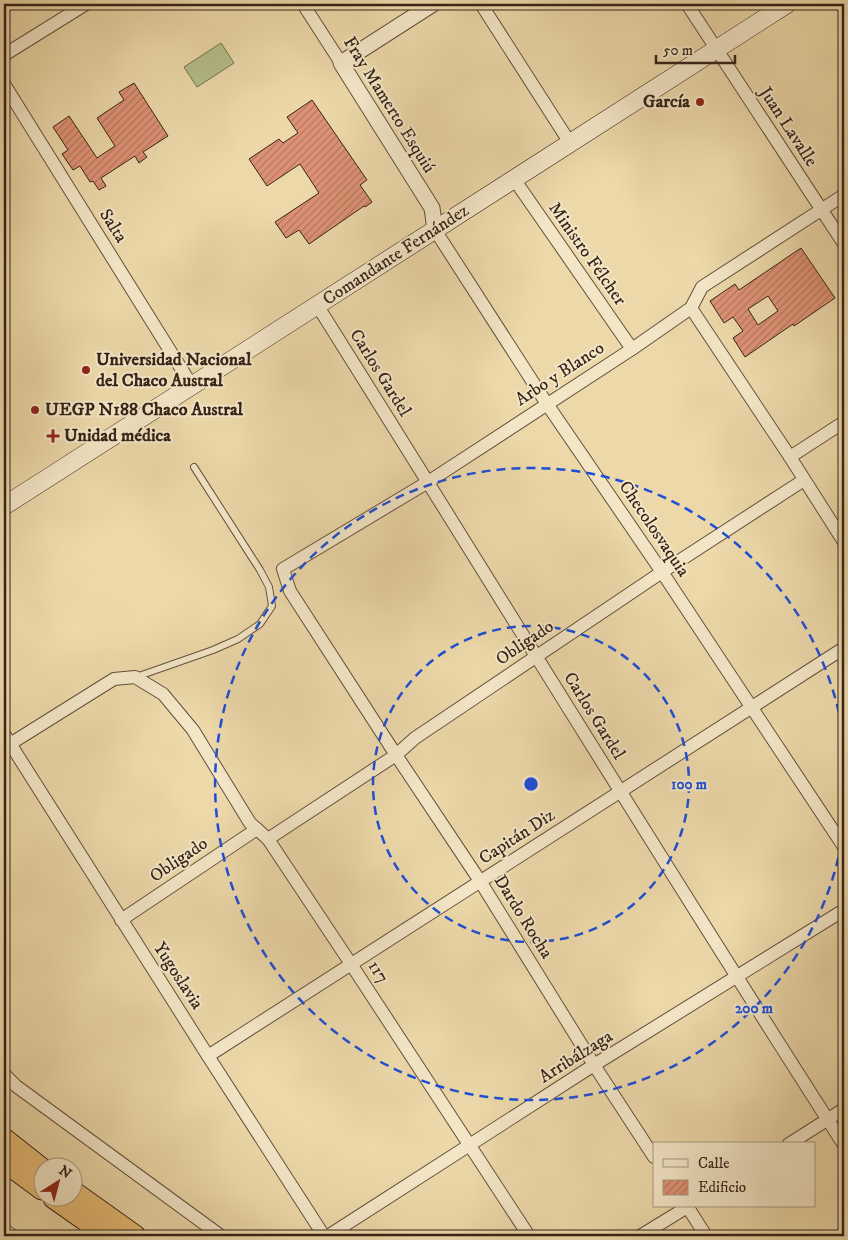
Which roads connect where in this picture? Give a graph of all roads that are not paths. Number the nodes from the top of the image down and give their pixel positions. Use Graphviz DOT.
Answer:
graph roads {
  1 [pos="303,4"];
  2 [pos="433,4"];
  3 [pos="481,4"];
  4 [pos="687,4"];
  5 [pos="788,4"];
  6 [pos="82,5"];
  7 [pos="716,49"];
  8 [pos="4,55"];
  9 [pos="341,63"];
  10 [pos="4,84"];
  11 [pos="570,143"];
  12 [pos="514,179"];
  13 [pos="844,195"];
  14 [pos="822,210"];
  15 [pos="435,230"];
  16 [pos="844,244"];
  17 [pos="317,305"];
  18 [pos="691,308"];
  19 [pos="632,349"];
  20 [pos="192,386"];
  21 [pos="547,404"];
  22 [pos="844,422"];
  23 [pos="790,457"];
  24 [pos="194,467"];
  25 [pos="804,480"];
  26 [pos="428,482"];
  27 [pos="4,506"];
  28 [pos="844,542"];
  29 [pos="283,569"];
  30 [pos="662,572"];
  31 [pos="844,648"];
  32 [pos="536,657"];
  33 [pos="135,678"];
  34 [pos="752,707"];
  35 [pos="7,739"];
  36 [pos="396,755"];
  37 [pos="621,791"];
  38 [pos="257,829"];
  39 [pos="268,839"];
  40 [pos="844,848"];
  41 [pos="480,882"];
  42 [pos="844,910"];
  43 [pos="121,920"];
  44 [pos="351,964"];
  45 [pos="737,977"];
  46 [pos="208,1056"];
  47 [pos="594,1066"];
  48 [pos="4,1074"];
  49 [pos="844,1109"];
  50 [pos="828,1119"];
  51 [pos="4,1139"];
  52 [pos="792,1142"];
  53 [pos="470,1145"];
  54 [pos="844,1145"];
  55 [pos="653,1155"];
  56 [pos="4,1161"];
  57 [pos="32,1161"];
  58 [pos="32,1182"];
  59 [pos="82,1197"];
  60 [pos="68,1208"];
  61 [pos="686,1208"];
  62 [pos="689,1208"];
  63 [pos="4,1230"];
  64 [pos="13,1236"];
  65 [pos="108,1236"];
  66 [pos="135,1236"];
  67 [pos="221,1236"];
  68 [pos="324,1236"];
  69 [pos="328,1236"];
  70 [pos="529,1236"];
  71 [pos="640,1236"];
  72 [pos="706,1236"];
  1 -- 9 [label="street, Fray Mamerto Esquiú"];
  2 -- 9 [label="street"];
  3 -- 11 [label="street"];
  4 -- 7 [label="street, Juan Lavalle"];
  5 -- 7 [label="main road, Comandante Fernández"];
  6 -- 8 [label="street"];
  7 -- 11 [label="main road, Comandante Fernández"];
  7 -- 14 [label="street, Juan Lavalle"];
  9 -- 15 [label="street, Fray Mamerto Esquiú"];
  10 -- 20 [label="street, Salta"];
  11 -- 12 [label="main road, Comandante Fernández"];
  12 -- 15 [label="main road, Comandante Fernández"];
  12 -- 19 [label="street, Ministro Félcher"];
  13 -- 14 [label="street, Arbo y Blanco"];
  14 -- 16 [label="street, Juan Lavalle"];
  14 -- 18 [label="street, Arbo y Blanco"];
  15 -- 17 [label="main road, Comandante Fernández"];
  15 -- 21 [label="street, Checolosvaquia"];
  17 -- 20 [label="main road, Comandante Fernández"];
  17 -- 26 [label="street, Carlos Gardel"];
  18 -- 19 [label="street, Arbo y Blanco"];
  18 -- 23 [label="street"];
  19 -- 21 [label="street, Arbo y Blanco"];
  20 -- 27 [label="main road, Comandante Fernández"];
  21 -- 26 [label="street, Arbo y Blanco"];
  21 -- 30 [label="street, Checolosvaquia"];
  22 -- 23 [label="street"];
  23 -- 25 [label="street"];
  24 -- 33 [label="lane"];
  25 -- 28 [label="street"];
  25 -- 30 [label="street, Obligado"];
  26 -- 29 [label="street, Arbo y Blanco"];
  26 -- 32 [label="street, Carlos Gardel"];
  29 -- 36 [label="street, Dardo Rocha"];
  30 -- 32 [label="street, Obligado"];
  30 -- 34 [label="street, Checolosvaquia"];
  31 -- 34 [label="street, Capitán Diz"];
  32 -- 36 [label="street, Obligado"];
  32 -- 37 [label="street, Carlos Gardel"];
  33 -- 35 [label="street"];
  33 -- 38 [label="street, 117"];
  34 -- 37 [label="street, Capitán Diz"];
  34 -- 40 [label="street, Checolosvaquia"];
  35 -- 43 [label="street, Yugoslavia"];
  36 -- 39 [label="street, Obligado"];
  36 -- 41 [label="street, Dardo Rocha"];
  37 -- 41 [label="street, Capitán Diz"];
  37 -- 45 [label="street, Carlos Gardel"];
  38 -- 39 [label="street, 117"];
  38 -- 43 [label="street, Obligado"];
  39 -- 44 [label="street, 117"];
  41 -- 44 [label="street, Capitán Diz"];
  41 -- 47 [label="street, Dardo Rocha"];
  42 -- 45 [label="street, Arribálzaga"];
  43 -- 46 [label="street, Yugoslavia"];
  44 -- 46 [label="street, Capitán Diz"];
  44 -- 53 [label="street, 117"];
  45 -- 47 [label="street, Arribálzaga"];
  45 -- 50 [label="street, Carlos Gardel"];
  46 -- 68 [label="street, Yugoslavia"];
  47 -- 53 [label="street, Arribálzaga"];
  47 -- 55 [label="street, Dardo Rocha"];
  48 -- 67 [label="street"];
  49 -- 50 [label="street"];
  50 -- 52 [label="street"];
  50 -- 54 [label="street, Carlos Gardel"];
  51 -- 57 [label="highway"];
  53 -- 69 [label="street, Arribálzaga"];
  53 -- 70 [label="street, 117"];
  56 -- 58 [label="highway"];
  59 -- 66 [label="highway"];
  60 -- 65 [label="highway"];
  61 -- 71 [label="street"];
  62 -- 72 [label="street"];
  63 -- 64 [label="street"];
}
